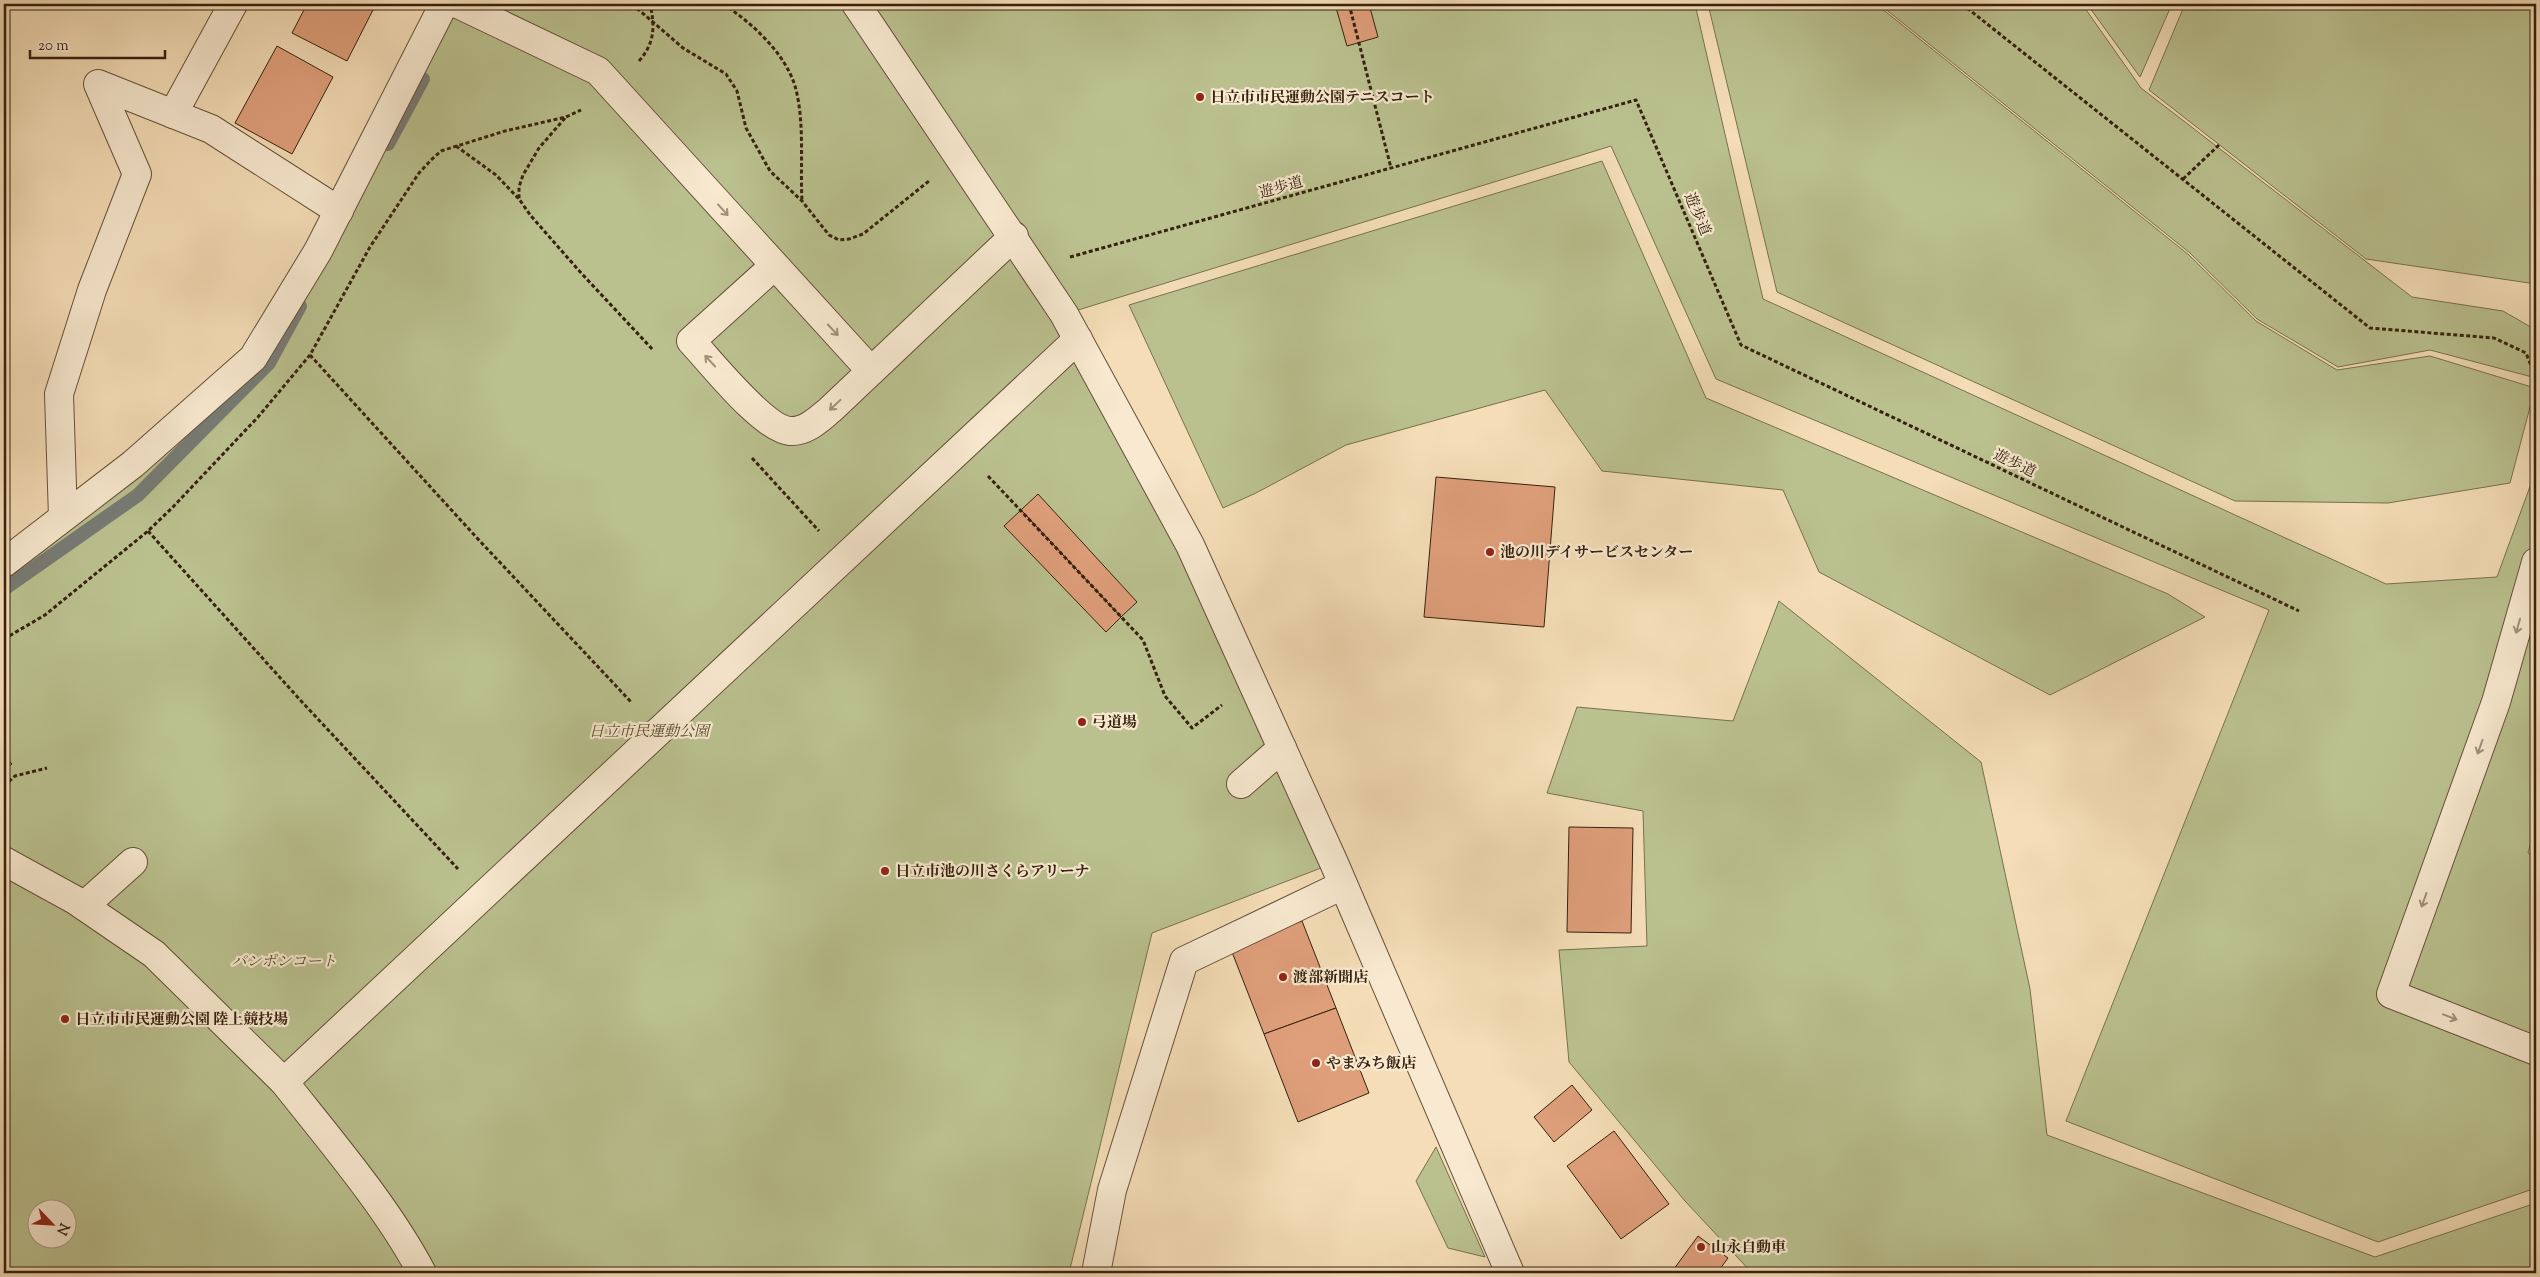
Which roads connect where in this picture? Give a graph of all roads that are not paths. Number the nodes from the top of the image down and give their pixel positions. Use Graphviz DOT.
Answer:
graph roads {
  1 [pos="233,4"];
  2 [pos="444,4"];
  3 [pos="458,4"];
  4 [pos="856,4"];
  5 [pos="174,114"];
  6 [pos="339,211"];
  7 [pos="1014,236"];
  8 [pos="774,266"];
  9 [pos="1078,339"];
  10 [pos="871,371"];
  11 [pos="63,517"];
  12 [pos="2536,562"];
  13 [pos="4,563"];
  14 [pos="1282,748"];
  15 [pos="1241,784"];
  16 [pos="4,862"];
  17 [pos="132,862"];
  18 [pos="1343,885"];
  19 [pos="84,906"];
  20 [pos="2536,1050"];
  21 [pos="284,1082"];
  22 [pos="422,1273"];
  23 [pos="1096,1273"];
  24 [pos="1510,1273"];
  1 -- 5 [label="street"];
  2 -- 6 [label="street"];
  3 -- 8 [label="street, one-way"];
  4 -- 7 [label="street"];
  5 -- 6 [label="street"];
  5 -- 11 [label="street"];
  6 -- 11 [label="street"];
  7 -- 9 [label="street"];
  7 -- 10 [label="street"];
  8 -- 10 [label="street, one-way"];
  10 -- 8 [label="street, one-way"];
  9 -- 14 [label="street"];
  9 -- 21 [label="street"];
  11 -- 13 [label="street"];
  12 -- 20 [label="street, one-way"];
  14 -- 15 [label="street"];
  14 -- 18 [label="street"];
  16 -- 19 [label="street"];
  17 -- 19 [label="street"];
  18 -- 23 [label="street"];
  18 -- 24 [label="street"];
  19 -- 21 [label="street"];
  21 -- 22 [label="street"];
}
